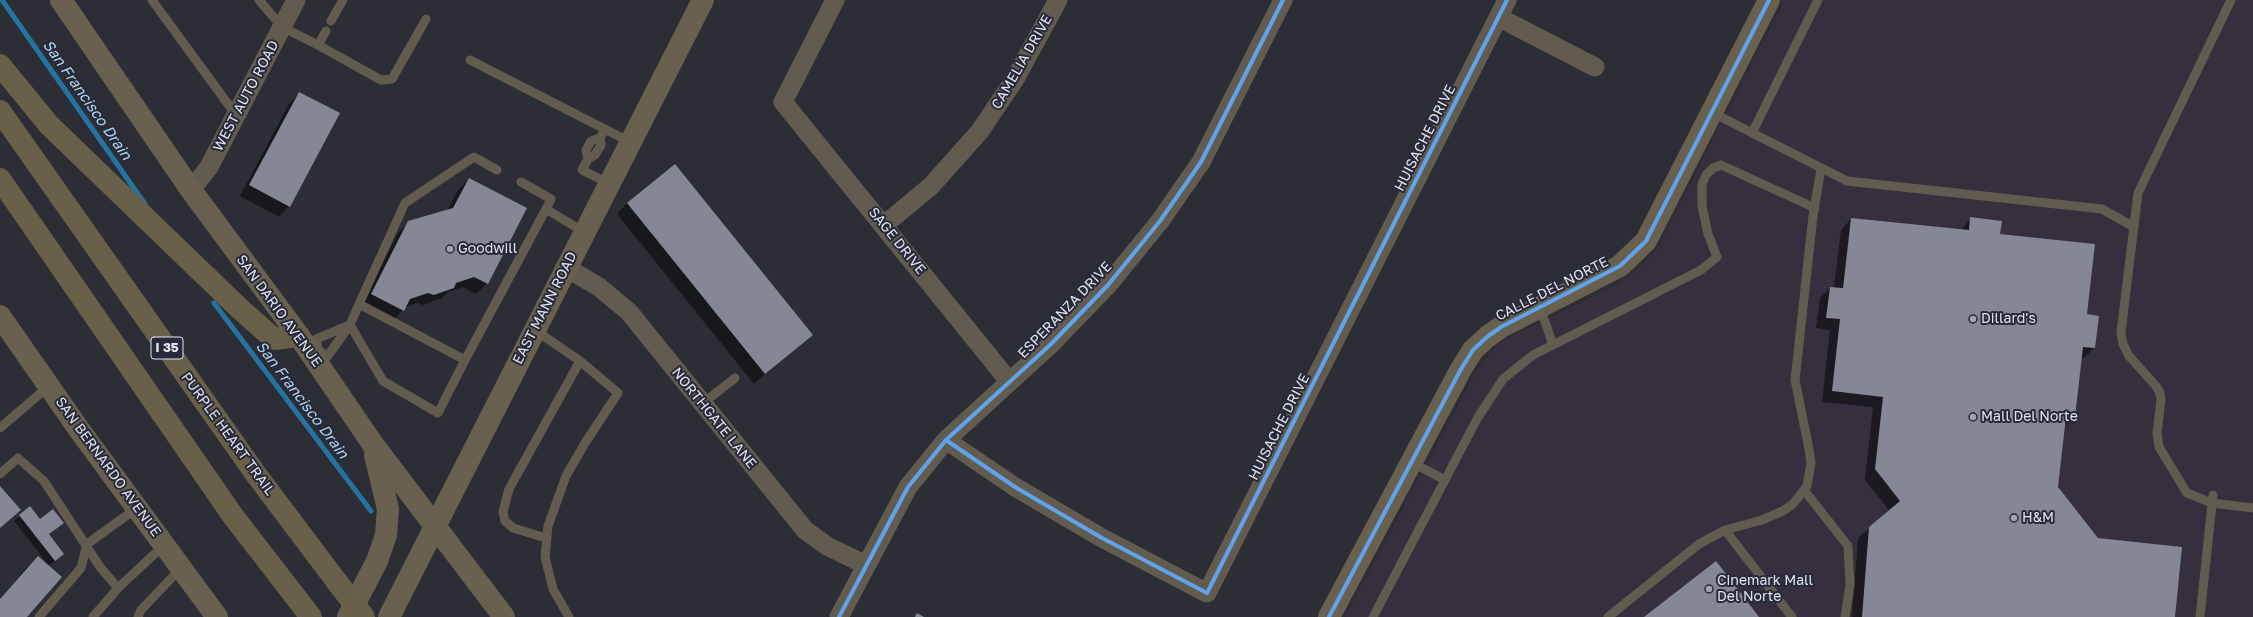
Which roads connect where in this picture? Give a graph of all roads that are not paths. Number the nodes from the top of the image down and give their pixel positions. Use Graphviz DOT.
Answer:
graph roads {
  1 [pos="61,0"];
  2 [pos="152,0"];
  3 [pos="259,0"];
  4 [pos="296,0"];
  5 [pos="343,0"];
  6 [pos="703,0"];
  7 [pos="835,0"];
  8 [pos="1058,0"];
  9 [pos="1283,0"];
  10 [pos="1507,0"];
  11 [pos="1769,0"];
  12 [pos="1818,0"];
  13 [pos="2231,0"];
  14 [pos="1498,17"];
  15 [pos="426,19"];
  16 [pos="332,21"];
  17 [pos="282,27"];
  18 [pos="326,31"];
  19 [pos="318,45"];
  20 [pos="470,60"];
  21 [pos="0,65"];
  22 [pos="1595,67"];
  23 [pos="0,111"];
  24 [pos="1713,113"];
  25 [pos="236,115"];
  26 [pos="605,129"];
  27 [pos="1752,134"];
  28 [pos="630,142"];
  29 [pos="1821,169"];
  30 [pos="497,170"];
  31 [pos="0,179"];
  32 [pos="521,182"];
  33 [pos="608,183"];
  34 [pos="191,190"];
  35 [pos="546,208"];
  36 [pos="1815,208"];
  37 [pos="884,225"];
  38 [pos="2134,227"];
  39 [pos="584,232"];
  40 [pos="565,267"];
  41 [pos="359,304"];
  42 [pos="1540,307"];
  43 [pos="0,316"];
  44 [pos="350,325"];
  45 [pos="534,330"];
  46 [pos="1553,345"];
  47 [pos="309,346"];
  48 [pos="465,360"];
  49 [pos="580,361"];
  50 [pos="735,378"];
  51 [pos="1009,382"];
  52 [pos="49,386"];
  53 [pos="702,404"];
  54 [pos="0,428"];
  55 [pos="946,440"];
  56 [pos="372,443"];
  57 [pos="1411,462"];
  58 [pos="0,474"];
  59 [pos="1445,480"];
  60 [pos="1804,490"];
  61 [pos="2213,499"];
  62 [pos="137,508"];
  63 [pos="2253,508"];
  64 [pos="434,526"];
  65 [pos="1725,530"];
  66 [pos="546,538"];
  67 [pos="87,544"];
  68 [pos="164,545"];
  69 [pos="866,565"];
  70 [pos="181,568"];
  71 [pos="118,588"];
  72 [pos="1334,615"];
  73 [pos="39,617"];
  74 [pos="93,617"];
  75 [pos="138,617"];
  76 [pos="217,617"];
  77 [pos="311,617"];
  78 [pos="348,617"];
  79 [pos="364,617"];
  80 [pos="389,617"];
  81 [pos="504,617"];
  82 [pos="569,617"];
  83 [pos="839,617"];
  84 [pos="1373,617"];
  85 [pos="1608,617"];
  86 [pos="1792,617"];
  87 [pos="1845,617"];
  88 [pos="2200,617"];
  1 -- 34 [label="street, SAN DARIO AVENUE"];
  2 -- 25 [label="lane"];
  3 -- 17 [label="lane"];
  4 -- 17 [label="street, WEST AUTO ROAD"];
  5 -- 16 [label="lane"];
  6 -- 28 [label="street, EAST MANN ROAD"];
  7 -- 37 [label="street, SAGE DRIVE"];
  8 -- 37 [label="street, CAMELIA DRIVE"];
  9 -- 51 [label="street, ESPERANZA DRIVE"];
  10 -- 14 [label="street, HUISACHE DRIVE"];
  11 -- 24 [label="street, CALLE DEL NORTE"];
  12 -- 27 [label="lane"];
  13 -- 38 [label="lane"];
  14 -- 22 [label="street"];
  14 -- 55 [label="street, HUISACHE DRIVE"];
  15 -- 19 [label="lane"];
  17 -- 19 [label="lane"];
  17 -- 25 [label="street, WEST AUTO ROAD"];
  18 -- 19 [label="lane"];
  20 -- 26 [label="lane"];
  21 -- 47 [label="highway"];
  23 -- 79 [label="highway, PURPLE HEART TRAIL / I 35, bridge"];
  24 -- 27 [label="lane"];
  24 -- 42 [label="street, CALLE DEL NORTE"];
  25 -- 34 [label="street, WEST AUTO ROAD"];
  26 -- 28 [label="lane"];
  26 -- 33 [label="lane"];
  27 -- 29 [label="lane"];
  28 -- 33 [label="street, EAST MANN ROAD"];
  29 -- 36 [label="lane"];
  29 -- 38 [label="lane"];
  30 -- 41 [label="lane"];
  31 -- 77 [label="highway"];
  32 -- 35 [label="lane"];
  33 -- 39 [label="street, EAST MANN ROAD"];
  34 -- 47 [label="street, SAN DARIO AVENUE"];
  35 -- 39 [label="lane"];
  35 -- 48 [label="lane"];
  36 -- 46 [label="lane"];
  36 -- 60 [label="lane"];
  37 -- 51 [label="street, SAGE DRIVE"];
  38 -- 61 [label="lane"];
  39 -- 40 [label="street, EAST MANN ROAD"];
  40 -- 45 [label="street, EAST MANN ROAD"];
  40 -- 53 [label="street, NORTHGATE LANE"];
  41 -- 44 [label="lane"];
  41 -- 48 [label="lane"];
  42 -- 46 [label="lane"];
  42 -- 57 [label="street, CALLE DEL NORTE"];
  43 -- 52 [label="street, SAN BERNARDO AVENUE"];
  44 -- 47 [label="lane"];
  44 -- 47 [label="lane"];
  44 -- 48 [label="lane"];
  45 -- 49 [label="lane"];
  45 -- 64 [label="street, EAST MANN ROAD"];
  46 -- 59 [label="lane"];
  47 -- 56 [label="street, SAN DARIO AVENUE"];
  49 -- 66 [label="lane"];
  49 -- 66 [label="lane"];
  50 -- 53 [label="lane"];
  51 -- 55 [label="street, ESPERANZA DRIVE"];
  52 -- 54 [label="lane"];
  52 -- 62 [label="street, SAN BERNARDO AVENUE"];
  53 -- 69 [label="street, NORTHGATE LANE"];
  55 -- 69 [label="street, ESPERANZA DRIVE"];
  56 -- 64 [label="street, SAN DARIO AVENUE"];
  56 -- 78 [label="street"];
  57 -- 59 [label="lane"];
  57 -- 72 [label="street, CALLE DEL NORTE"];
  58 -- 67 [label="lane"];
  59 -- 84 [label="lane"];
  60 -- 65 [label="lane"];
  60 -- 87 [label="lane"];
  61 -- 63 [label="lane"];
  61 -- 88 [label="lane"];
  62 -- 67 [label="lane"];
  62 -- 68 [label="street, SAN BERNARDO AVENUE"];
  64 -- 80 [label="street, EAST MANN ROAD"];
  64 -- 81 [label="street, SAN DARIO AVENUE"];
  65 -- 85 [label="lane"];
  65 -- 86 [label="lane"];
  66 -- 82 [label="lane"];
  67 -- 71 [label="lane"];
  67 -- 73 [label="lane"];
  68 -- 70 [label="street, SAN BERNARDO AVENUE"];
  68 -- 71 [label="lane"];
  69 -- 83 [label="street, ESPERANZA DRIVE"];
  70 -- 75 [label="lane"];
  70 -- 76 [label="street, SAN BERNARDO AVENUE"];
  71 -- 74 [label="lane"];
}
